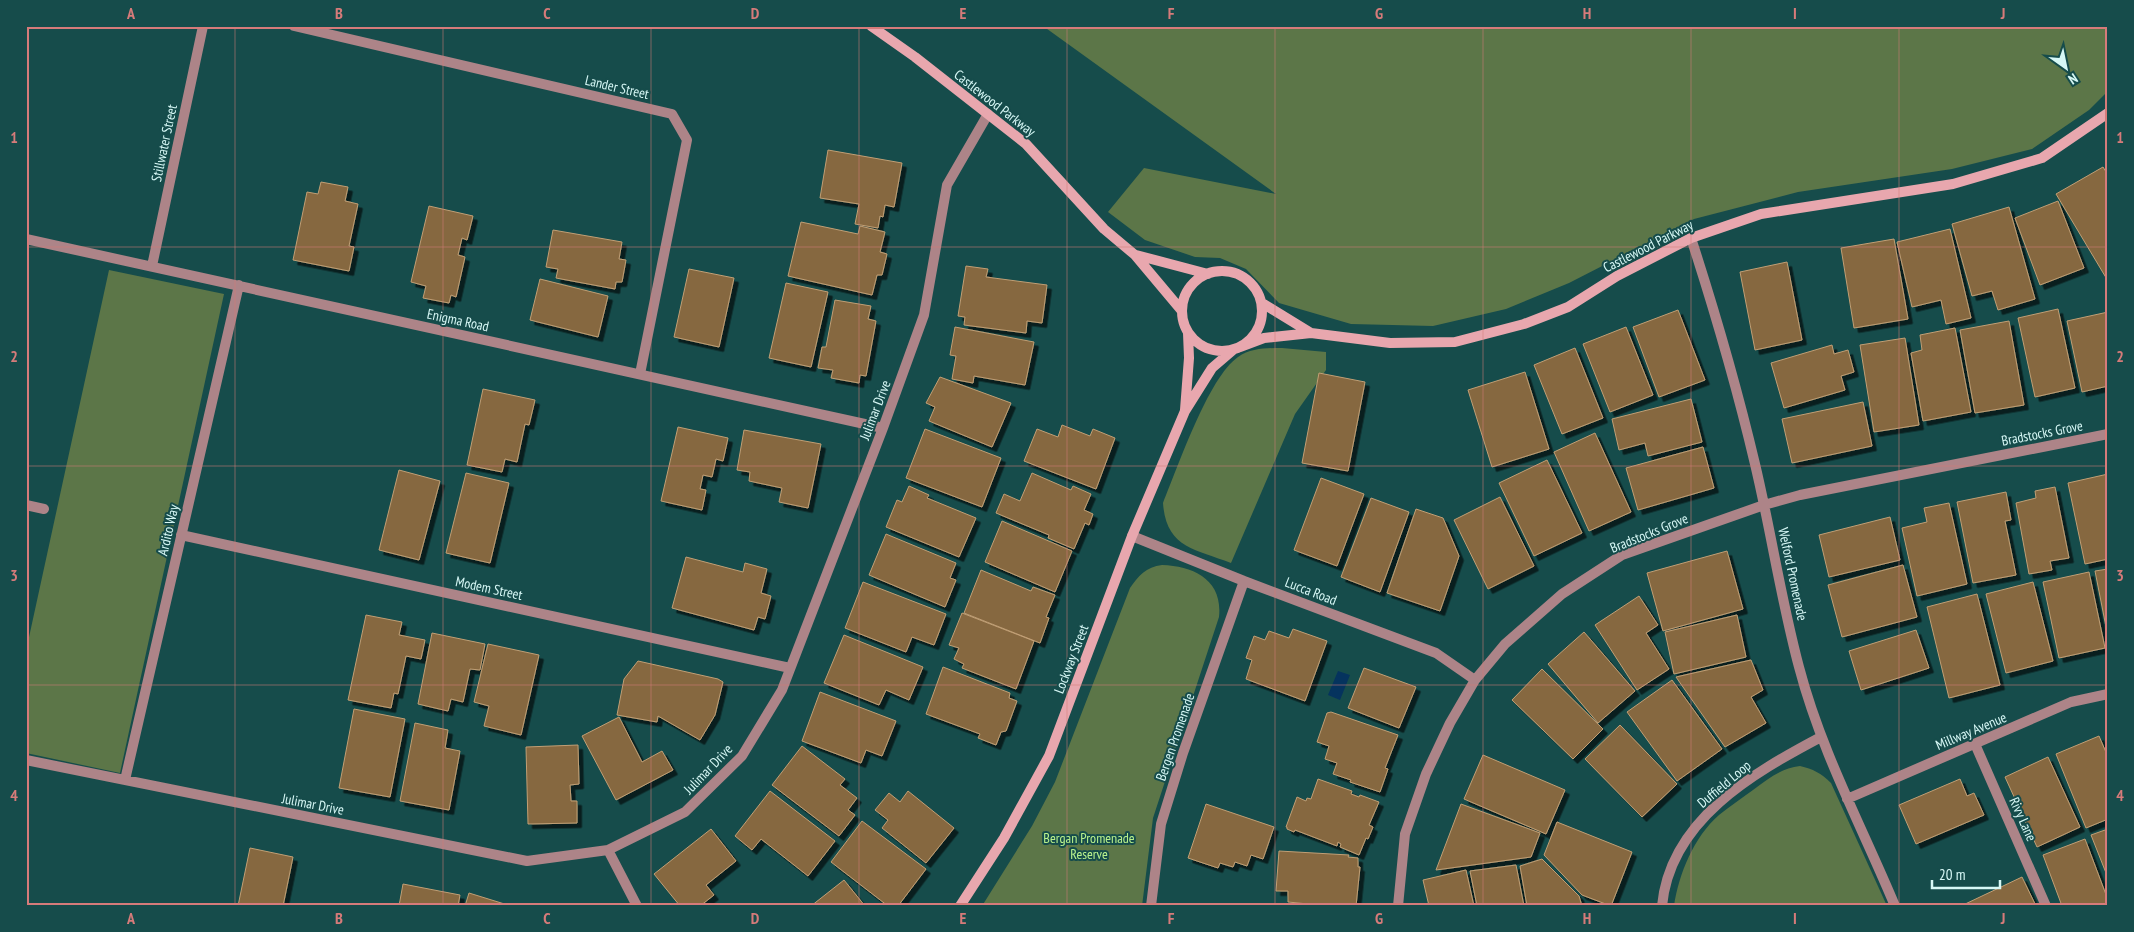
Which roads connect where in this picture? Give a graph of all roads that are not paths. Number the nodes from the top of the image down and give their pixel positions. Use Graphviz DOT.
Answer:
graph roads {
  1 [pos="203,26"];
  2 [pos="294,26"];
  3 [pos="871,26"];
  4 [pos="2108,113"];
  5 [pos="988,114"];
  6 [pos="1692,238"];
  7 [pos="26,239"];
  8 [pos="1135,255"];
  9 [pos="152,266"];
  10 [pos="1208,274"];
  11 [pos="239,286"];
  12 [pos="1262,303"];
  13 [pos="1182,311"];
  14 [pos="1188,333"];
  15 [pos="1311,333"];
  16 [pos="1236,349"];
  17 [pos="640,374"];
  18 [pos="1185,411"];
  19 [pos="883,428"];
  20 [pos="2108,434"];
  21 [pos="26,505"];
  22 [pos="1764,505"];
  23 [pos="44,509"];
  24 [pos="182,534"];
  25 [pos="1132,536"];
  26 [pos="1244,581"];
  27 [pos="790,668"];
  28 [pos="1475,680"];
  29 [pos="2108,694"];
  30 [pos="1821,737"];
  31 [pos="1975,744"];
  32 [pos="26,760"];
  33 [pos="125,780"];
  34 [pos="1846,799"];
  35 [pos="608,850"];
  36 [pos="637,906"];
  37 [pos="960,906"];
  38 [pos="1151,906"];
  39 [pos="1398,906"];
  40 [pos="1662,906"];
  41 [pos="1895,906"];
  42 [pos="2046,906"];
  1 -- 9 [label="street, Stillwater Street"];
  2 -- 17 [label="street, Lander Street"];
  3 -- 5 [label="street, Castlewood Parkway"];
  4 -- 6 [label="street, Castlewood Parkway"];
  5 -- 8 [label="street, Castlewood Parkway"];
  5 -- 19 [label="street, Julimar Drive"];
  6 -- 15 [label="street, Castlewood Parkway"];
  6 -- 22 [label="street, Welford Promenade"];
  7 -- 9 [label="street, Enigma Road"];
  8 -- 10 [label="street, Castlewood Parkway"];
  8 -- 13 [label="street, Castlewood Parkway"];
  9 -- 11 [label="street, Enigma Road"];
  10 -- 12 [label="street"];
  10 -- 13 [label="street"];
  11 -- 17 [label="street, Enigma Road"];
  11 -- 24 [label="street, Ardito Way"];
  12 -- 15 [label="street, Castlewood Parkway"];
  12 -- 16 [label="street"];
  13 -- 14 [label="street"];
  14 -- 16 [label="street"];
  14 -- 18 [label="street, Lockway Street"];
  15 -- 16 [label="street, Castlewood Parkway"];
  16 -- 18 [label="street, Lockway Street"];
  17 -- 19 [label="street, Enigma Road"];
  18 -- 25 [label="street, Lockway Street"];
  19 -- 27 [label="street, Julimar Drive"];
  20 -- 22 [label="street, Bradstocks Grove"];
  21 -- 23 [label="street"];
  22 -- 28 [label="street, Bradstocks Grove"];
  22 -- 30 [label="street, Welford Promenade"];
  24 -- 27 [label="street, Modem Street"];
  24 -- 33 [label="street, Ardito Way"];
  25 -- 26 [label="street, Lucca Road"];
  25 -- 37 [label="street, Lockway Street"];
  26 -- 28 [label="street, Lucca Road"];
  26 -- 38 [label="street, Bergen Promenade"];
  27 -- 35 [label="street, Julimar Drive"];
  28 -- 39 [label="street, Bradstocks Grove"];
  29 -- 31 [label="street, Millway Avenue"];
  30 -- 34 [label="street, Welford Promenade"];
  30 -- 40 [label="street, Duffield Loop"];
  31 -- 34 [label="street, Millway Avenue"];
  31 -- 42 [label="street, Rivy Lane"];
  32 -- 33 [label="street, Julimar Drive"];
  33 -- 35 [label="street, Julimar Drive"];
  34 -- 41 [label="street, Welford Promenade"];
  35 -- 36 [label="street"];
}
